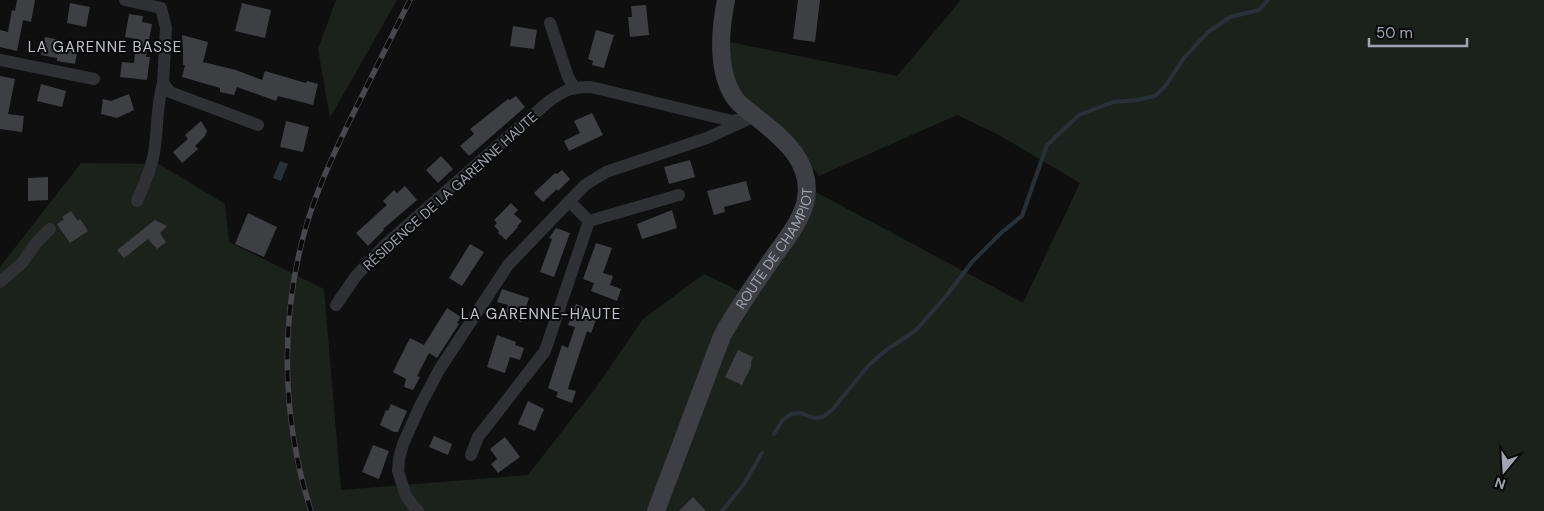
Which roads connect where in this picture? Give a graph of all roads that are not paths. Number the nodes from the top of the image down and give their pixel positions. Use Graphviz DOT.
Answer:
graph roads {
  1 [pos="125,0"];
  2 [pos="726,0"];
  3 [pos="162,4"];
  4 [pos="550,24"];
  5 [pos="0,60"];
  6 [pos="94,79"];
  7 [pos="163,83"];
  8 [pos="574,87"];
  9 [pos="755,116"];
  10 [pos="258,124"];
  11 [pos="680,195"];
  12 [pos="137,201"];
  13 [pos="569,201"];
  14 [pos="589,221"];
  15 [pos="50,229"];
  16 [pos="0,282"];
  17 [pos="336,305"];
  18 [pos="471,455"];
  19 [pos="418,511"];
  20 [pos="656,511"];
  1 -- 3 [label="street"];
  2 -- 9 [label="street, ROUTE DE CHAMPIOT"];
  3 -- 7 [label="street"];
  4 -- 8 [label="street"];
  5 -- 6 [label="street"];
  7 -- 10 [label="street"];
  7 -- 12 [label="street"];
  8 -- 9 [label="street"];
  8 -- 17 [label="street, RÉSIDENCE DE LA GARENNE HAUTE"];
  9 -- 13 [label="street"];
  9 -- 20 [label="street, ROUTE DE CHAMPIOT"];
  11 -- 14 [label="street"];
  13 -- 14 [label="street"];
  13 -- 19 [label="street"];
  14 -- 18 [label="street"];
  15 -- 16 [label="street"];
}
